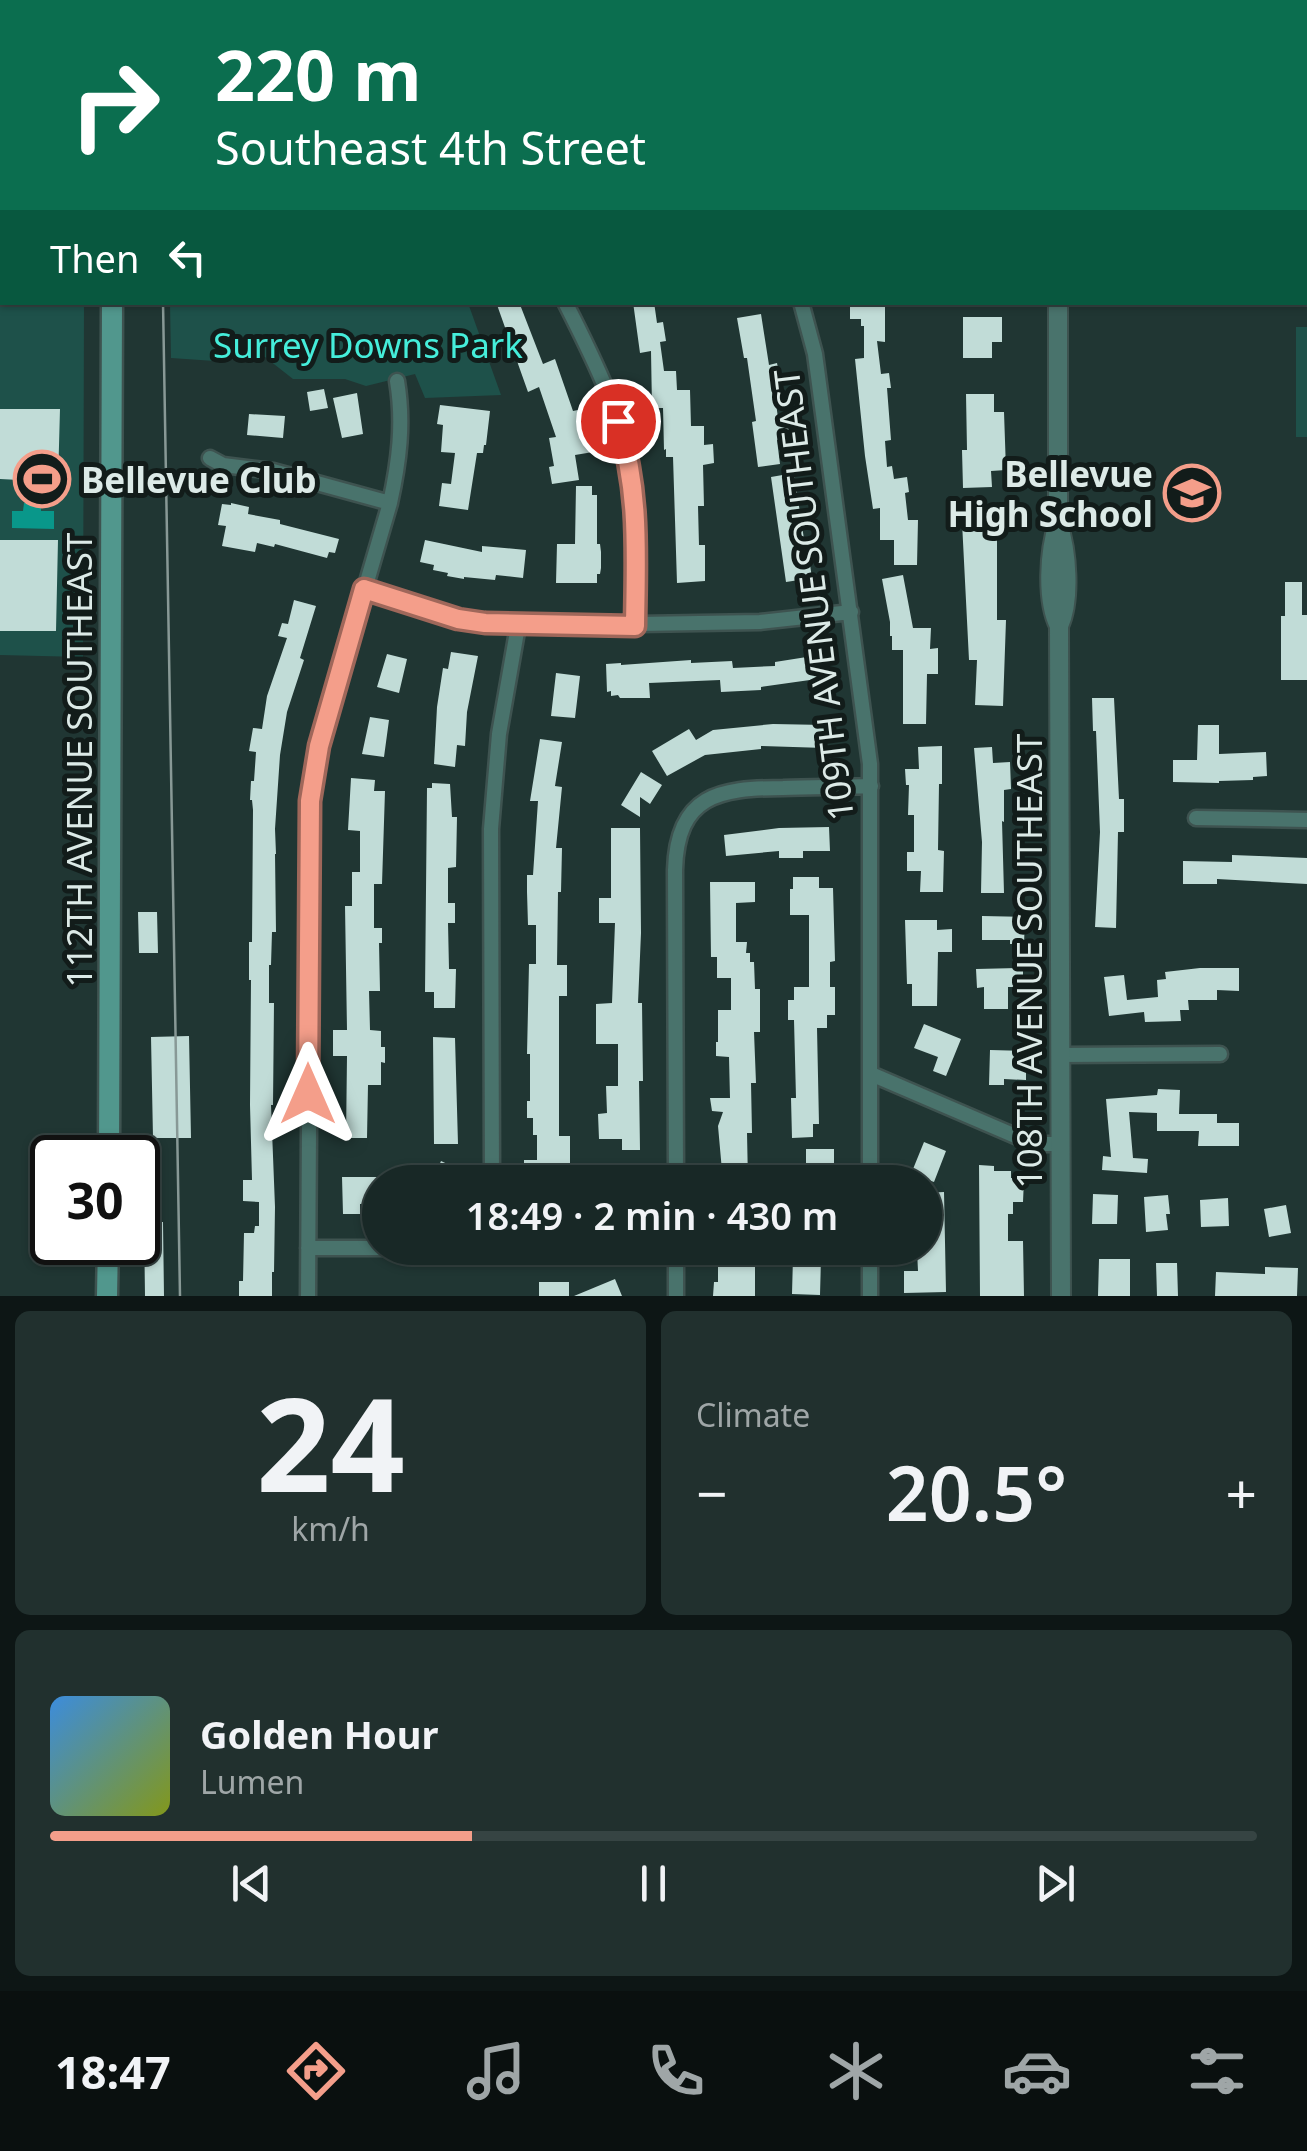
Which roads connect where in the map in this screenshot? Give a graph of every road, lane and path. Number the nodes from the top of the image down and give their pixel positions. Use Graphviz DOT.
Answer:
graph roads {
  1 [pos="112,305"];
  2 [pos="567,305"];
  3 [pos="801,305"];
  4 [pos="1058,305"];
  5 [pos="397,382"];
  6 [pos="210,458"];
  7 [pos="390,503"];
  8 [pos="364,589"];
  9 [pos="850,612"];
  10 [pos="518,626"];
  11 [pos="635,626"];
  12 [pos="871,786"];
  13 [pos="1196,818"];
  14 [pos="1307,820"];
  15 [pos="1220,1054"];
  16 [pos="1060,1055"];
  17 [pos="871,1074"];
  18 [pos="109,1135"];
  19 [pos="1060,1144"];
  20 [pos="492,1165"];
  21 [pos="676,1165"];
  22 [pos="870,1165"];
  23 [pos="308,1248"];
  24 [pos="362,1248"];
  25 [pos="108,1265"];
  26 [pos="676,1265"];
  27 [pos="870,1265"];
  28 [pos="107,1296"];
  29 [pos="308,1296"];
  30 [pos="676,1296"];
  31 [pos="870,1296"];
  32 [pos="1061,1296"];
  1 -- 18 [label="main road, 112TH AVENUE SOUTHEAST"];
  2 -- 11 [label="street"];
  3 -- 9 [label="street, 109TH AVENUE SOUTHEAST"];
  4 -- 16 [label="street, 108TH AVENUE SOUTHEAST"];
  5 -- 7 [label="street"];
  6 -- 7 [label="street"];
  7 -- 8 [label="street"];
  8 -- 10 [label="street"];
  8 -- 23 [label="street"];
  9 -- 11 [label="street"];
  9 -- 12 [label="street, 109TH AVENUE SOUTHEAST"];
  10 -- 11 [label="street"];
  10 -- 20 [label="street"];
  12 -- 17 [label="street, 109TH AVENUE SOUTHEAST"];
  12 -- 21 [label="street"];
  13 -- 14 [label="street"];
  15 -- 16 [label="street"];
  16 -- 19 [label="street, 108TH AVENUE SOUTHEAST"];
  17 -- 19 [label="street"];
  17 -- 22 [label="street, 109TH AVENUE SOUTHEAST"];
  19 -- 32 [label="street, 108TH AVENUE SOUTHEAST"];
  23 -- 24 [label="street"];
  23 -- 29 [label="street"];
  25 -- 28 [label="main road"];
  26 -- 30 [label="street"];
  27 -- 31 [label="street"];
}
